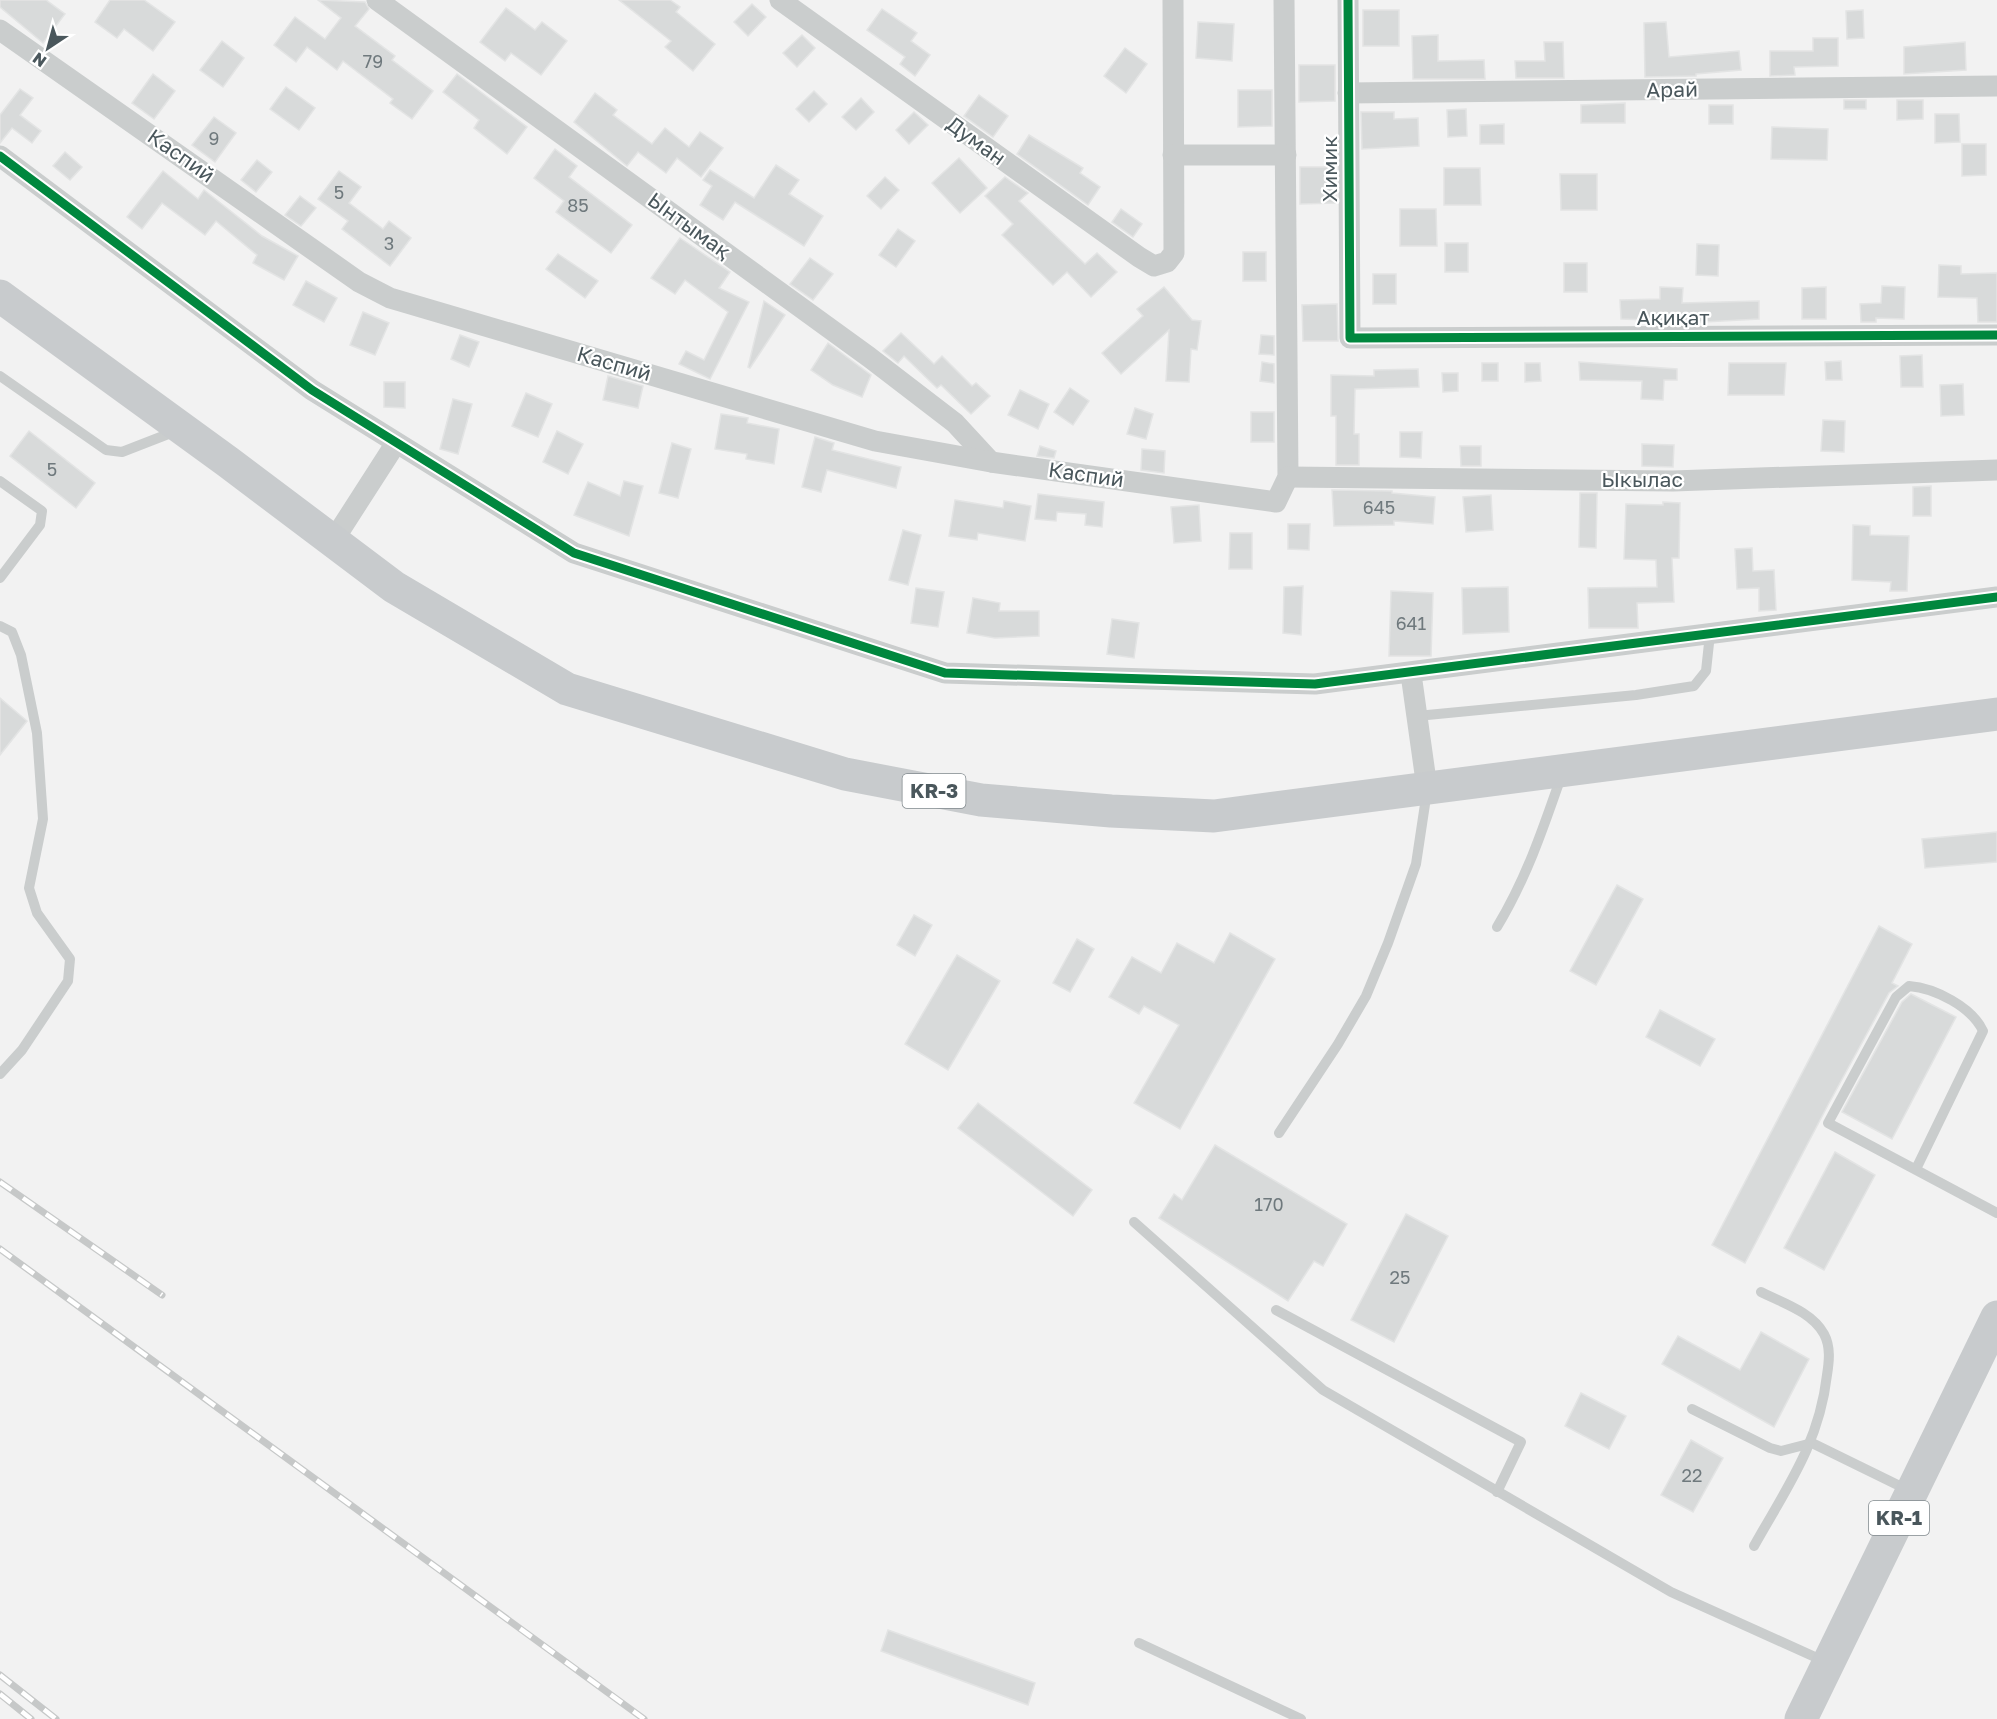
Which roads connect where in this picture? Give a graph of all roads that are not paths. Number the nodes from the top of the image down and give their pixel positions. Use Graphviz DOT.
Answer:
graph roads {
  1 [pos="378,0"];
  2 [pos="780,0"];
  3 [pos="1284,0"];
  4 [pos="1348,0"];
  5 [pos="1171,2"];
  6 [pos="0,30"];
  7 [pos="1997,86"];
  8 [pos="1348,93"];
  9 [pos="1173,155"];
  10 [pos="1286,155"];
  11 [pos="0,156"];
  12 [pos="0,296"];
  13 [pos="1997,335"];
  14 [pos="1350,338"];
  15 [pos="0,376"];
  16 [pos="180,429"];
  17 [pos="396,443"];
  18 [pos="991,462"];
  19 [pos="1997,470"];
  20 [pos="1288,477"];
  21 [pos="0,481"];
  22 [pos="333,541"];
  23 [pos="0,578"];
  24 [pos="1997,597"];
  25 [pos="0,626"];
  26 [pos="1710,634"];
  27 [pos="1411,674"];
  28 [pos="1997,714"];
  29 [pos="1417,716"];
  30 [pos="1563,771"];
  31 [pos="1427,788"];
  32 [pos="1497,927"];
  33 [pos="0,1074"];
  34 [pos="1279,1133"];
  35 [pos="1916,1169"];
  36 [pos="1997,1213"];
  37 [pos="1134,1222"];
  38 [pos="1761,1292"];
  39 [pos="1276,1310"];
  40 [pos="1997,1317"];
  41 [pos="1692,1408"];
  42 [pos="1812,1443"];
  43 [pos="1497,1492"];
  44 [pos="1912,1492"];
  45 [pos="1754,1546"];
  46 [pos="1139,1643"];
  47 [pos="1829,1663"];
  48 [pos="1301,1719"];
  49 [pos="1801,1719"];
  1 -- 18 [label="street, Ынтымақ"];
  2 -- 9 [label="street, Думан"];
  3 -- 10 [label="street"];
  4 -- 8 [label="street, Химик"];
  5 -- 9 [label="street"];
  6 -- 18 [label="street, Каспий"];
  7 -- 8 [label="street, Арай"];
  8 -- 14 [label="street, Химик"];
  9 -- 10 [label="street"];
  10 -- 20 [label="street"];
  11 -- 17 [label="street"];
  12 -- 16 [label="main road, KR-3"];
  13 -- 14 [label="street, Ақиқат"];
  15 -- 16 [label="lane"];
  16 -- 22 [label="main road, KR-3"];
  17 -- 22 [label="street"];
  17 -- 27 [label="street"];
  18 -- 20 [label="street, Каспий"];
  19 -- 20 [label="street, Ыкылас"];
  21 -- 23 [label="lane"];
  22 -- 31 [label="main road, KR-3"];
  24 -- 26 [label="street"];
  25 -- 33 [label="lane"];
  26 -- 27 [label="street"];
  26 -- 29 [label="lane"];
  27 -- 29 [label="street"];
  28 -- 30 [label="main road, KR-3"];
  29 -- 31 [label="street"];
  30 -- 31 [label="main road, KR-3"];
  30 -- 32 [label="lane"];
  31 -- 34 [label="lane"];
  35 -- 35 [label="lane"];
  35 -- 36 [label="lane"];
  37 -- 43 [label="lane"];
  38 -- 42 [label="lane"];
  39 -- 43 [label="lane"];
  40 -- 44 [label="main road, KR-1"];
  41 -- 42 [label="lane"];
  42 -- 44 [label="lane"];
  42 -- 45 [label="lane"];
  43 -- 47 [label="lane"];
  44 -- 47 [label="main road, KR-1"];
  46 -- 48 [label="lane"];
  47 -- 49 [label="main road, KR-1"];
}
